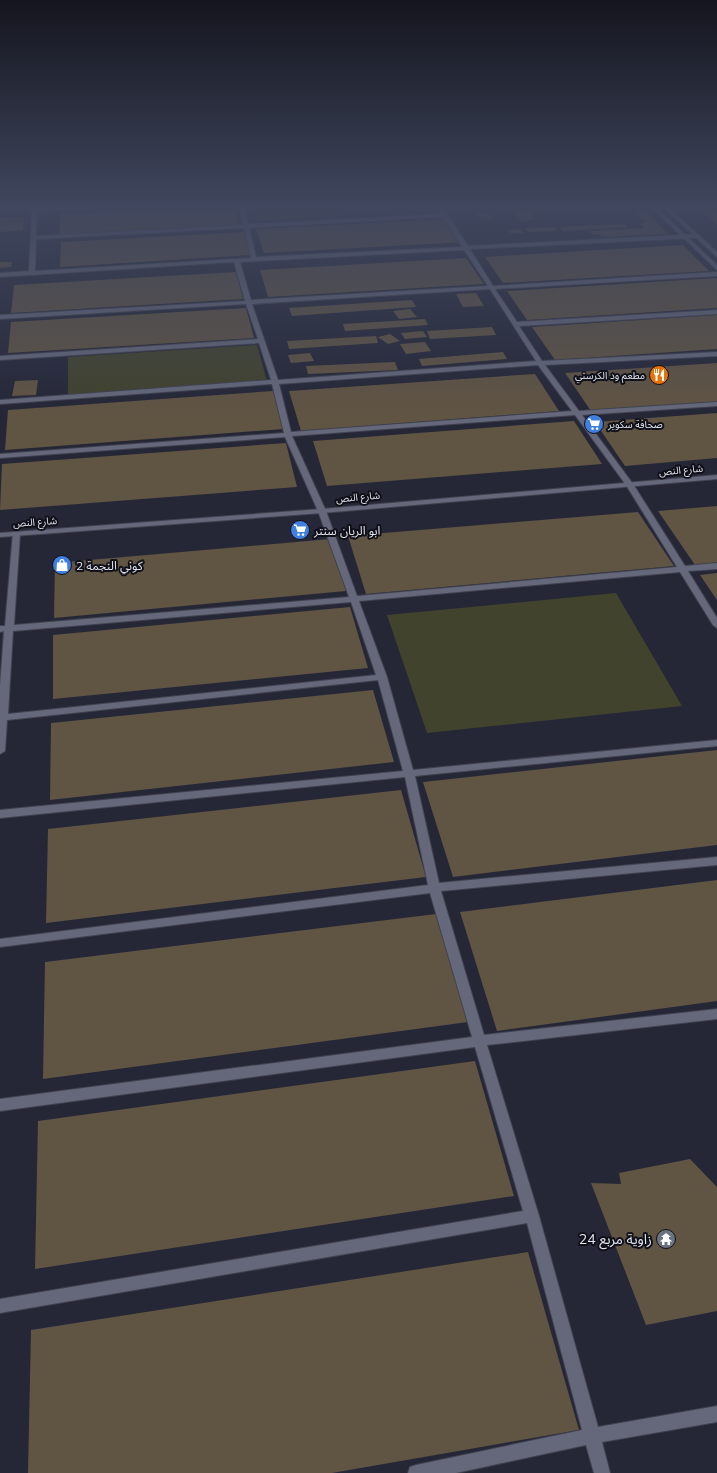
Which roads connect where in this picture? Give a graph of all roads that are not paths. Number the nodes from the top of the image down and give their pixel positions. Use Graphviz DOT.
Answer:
graph roads {
  1 [pos="241,275"];
  2 [pos="482,275"];
  3 [pos="704,275"];
  4 [pos="490,287"];
  5 [pos="248,301"];
  6 [pos="717,312"];
  7 [pos="0,316"];
  8 [pos="514,324"];
  9 [pos="261,341"];
  10 [pos="717,354"];
  11 [pos="0,358"];
  12 [pos="540,363"];
  13 [pos="275,382"];
  14 [pos="0,402"];
  15 [pos="717,404"];
  16 [pos="576,413"];
  17 [pos="288,435"];
  18 [pos="0,456"];
  19 [pos="717,477"];
  20 [pos="629,484"];
  21 [pos="322,510"];
  22 [pos="16,534"];
  23 [pos="0,535"];
  24 [pos="717,566"];
  25 [pos="681,570"];
  26 [pos="355,599"];
  27 [pos="717,625"];
  28 [pos="5,628"];
  29 [pos="382,677"];
  30 [pos="2,717"];
  31 [pos="717,743"];
  32 [pos="0,751"];
  33 [pos="409,773"];
  34 [pos="0,814"];
  35 [pos="717,861"];
  36 [pos="434,888"];
  37 [pos="0,943"];
  38 [pos="717,1014"];
  39 [pos="480,1041"];
  40 [pos="0,1105"];
  41 [pos="532,1216"];
  42 [pos="0,1306"];
  43 [pos="717,1414"];
  44 [pos="592,1436"];
  45 [pos="416,1473"];
  46 [pos="602,1473"];
  1 -- 5 [label="street"];
  2 -- 4 [label="street"];
  3 -- 4 [label="street"];
  4 -- 5 [label="street"];
  4 -- 8 [label="street"];
  5 -- 7 [label="street"];
  5 -- 9 [label="street"];
  6 -- 8 [label="street"];
  8 -- 12 [label="street"];
  9 -- 11 [label="street"];
  9 -- 13 [label="street"];
  10 -- 12 [label="street"];
  12 -- 13 [label="street"];
  12 -- 16 [label="street"];
  13 -- 14 [label="street"];
  13 -- 17 [label="street"];
  15 -- 16 [label="street"];
  16 -- 17 [label="street"];
  16 -- 20 [label="street"];
  17 -- 18 [label="street"];
  17 -- 21 [label="street"];
  19 -- 20 [label="street, شارع النص"];
  20 -- 21 [label="street, شارع النص"];
  20 -- 25 [label="street"];
  21 -- 22 [label="street, شارع النص"];
  21 -- 26 [label="street"];
  22 -- 23 [label="street, شارع النص"];
  22 -- 28 [label="street"];
  24 -- 25 [label="street"];
  25 -- 26 [label="street"];
  25 -- 27 [label="street"];
  26 -- 28 [label="street"];
  26 -- 29 [label="street"];
  28 -- 30 [label="street"];
  29 -- 30 [label="street"];
  29 -- 33 [label="street"];
  30 -- 32 [label="street"];
  31 -- 33 [label="street"];
  33 -- 34 [label="street"];
  33 -- 36 [label="street"];
  35 -- 36 [label="street"];
  36 -- 37 [label="street"];
  36 -- 39 [label="street"];
  38 -- 39 [label="street"];
  39 -- 40 [label="street"];
  39 -- 41 [label="street"];
  41 -- 42 [label="street"];
  41 -- 44 [label="street"];
  43 -- 44 [label="street"];
  44 -- 45 [label="street"];
  44 -- 46 [label="street"];
}
